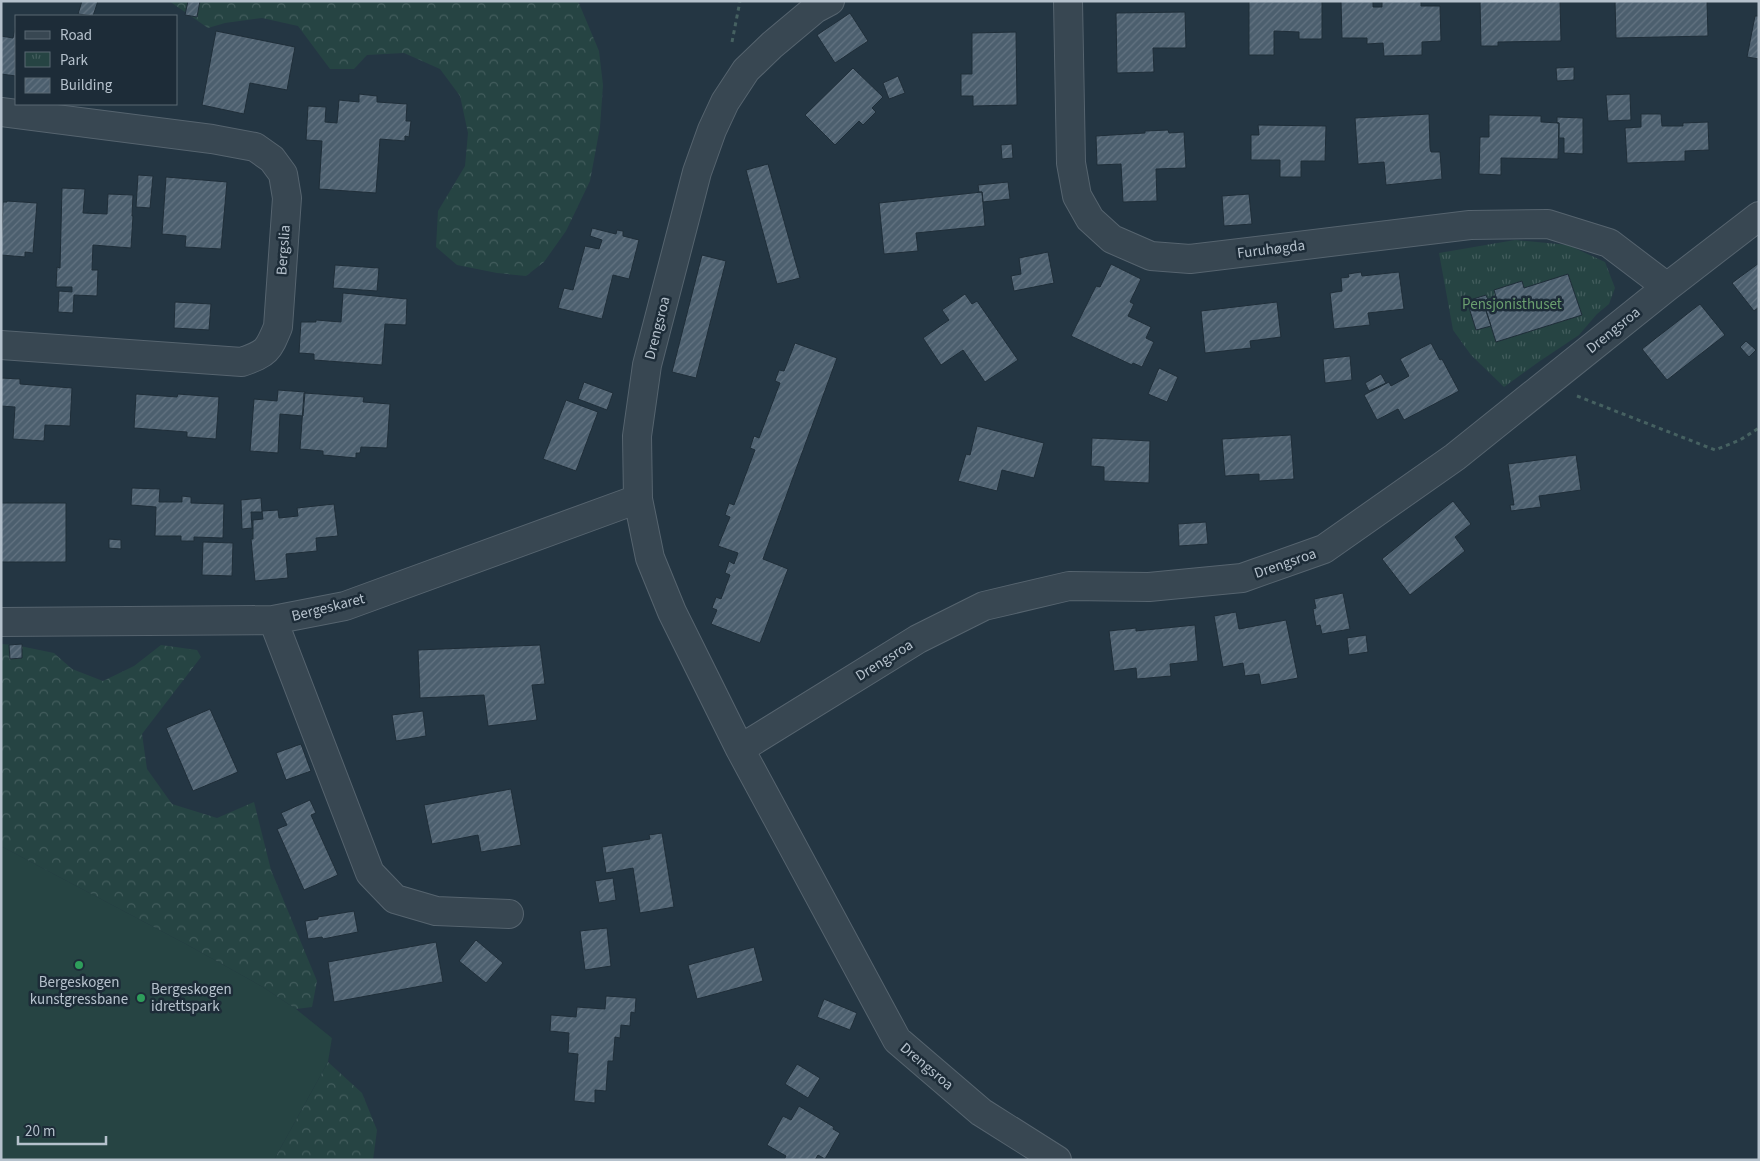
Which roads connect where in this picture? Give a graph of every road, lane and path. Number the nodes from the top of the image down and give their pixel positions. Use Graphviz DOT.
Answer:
graph roads {
  1 [pos="830,1"];
  2 [pos="1068,1"];
  3 [pos="1,112"];
  4 [pos="1759,216"];
  5 [pos="1667,287"];
  6 [pos="1,345"];
  7 [pos="1546,384"];
  8 [pos="1759,428"];
  9 [pos="638,499"];
  10 [pos="273,620"];
  11 [pos="1,622"];
  12 [pos="740,749"];
  13 [pos="509,914"];
  14 [pos="1057,1160"];
  1 -- 9 [label="street, Drengsroa"];
  2 -- 5 [label="street, Furuhøgda"];
  3 -- 6 [label="street, Bergslia"];
  4 -- 5 [label="street, Drengsroa"];
  5 -- 7 [label="street, Drengsroa"];
  7 -- 8 [label="path"];
  7 -- 12 [label="street, Drengsroa"];
  9 -- 10 [label="street, Bergeskaret"];
  9 -- 12 [label="street, Drengsroa"];
  10 -- 11 [label="street, Bergeskaret"];
  10 -- 13 [label="street"];
  12 -- 14 [label="street, Drengsroa"];
}
